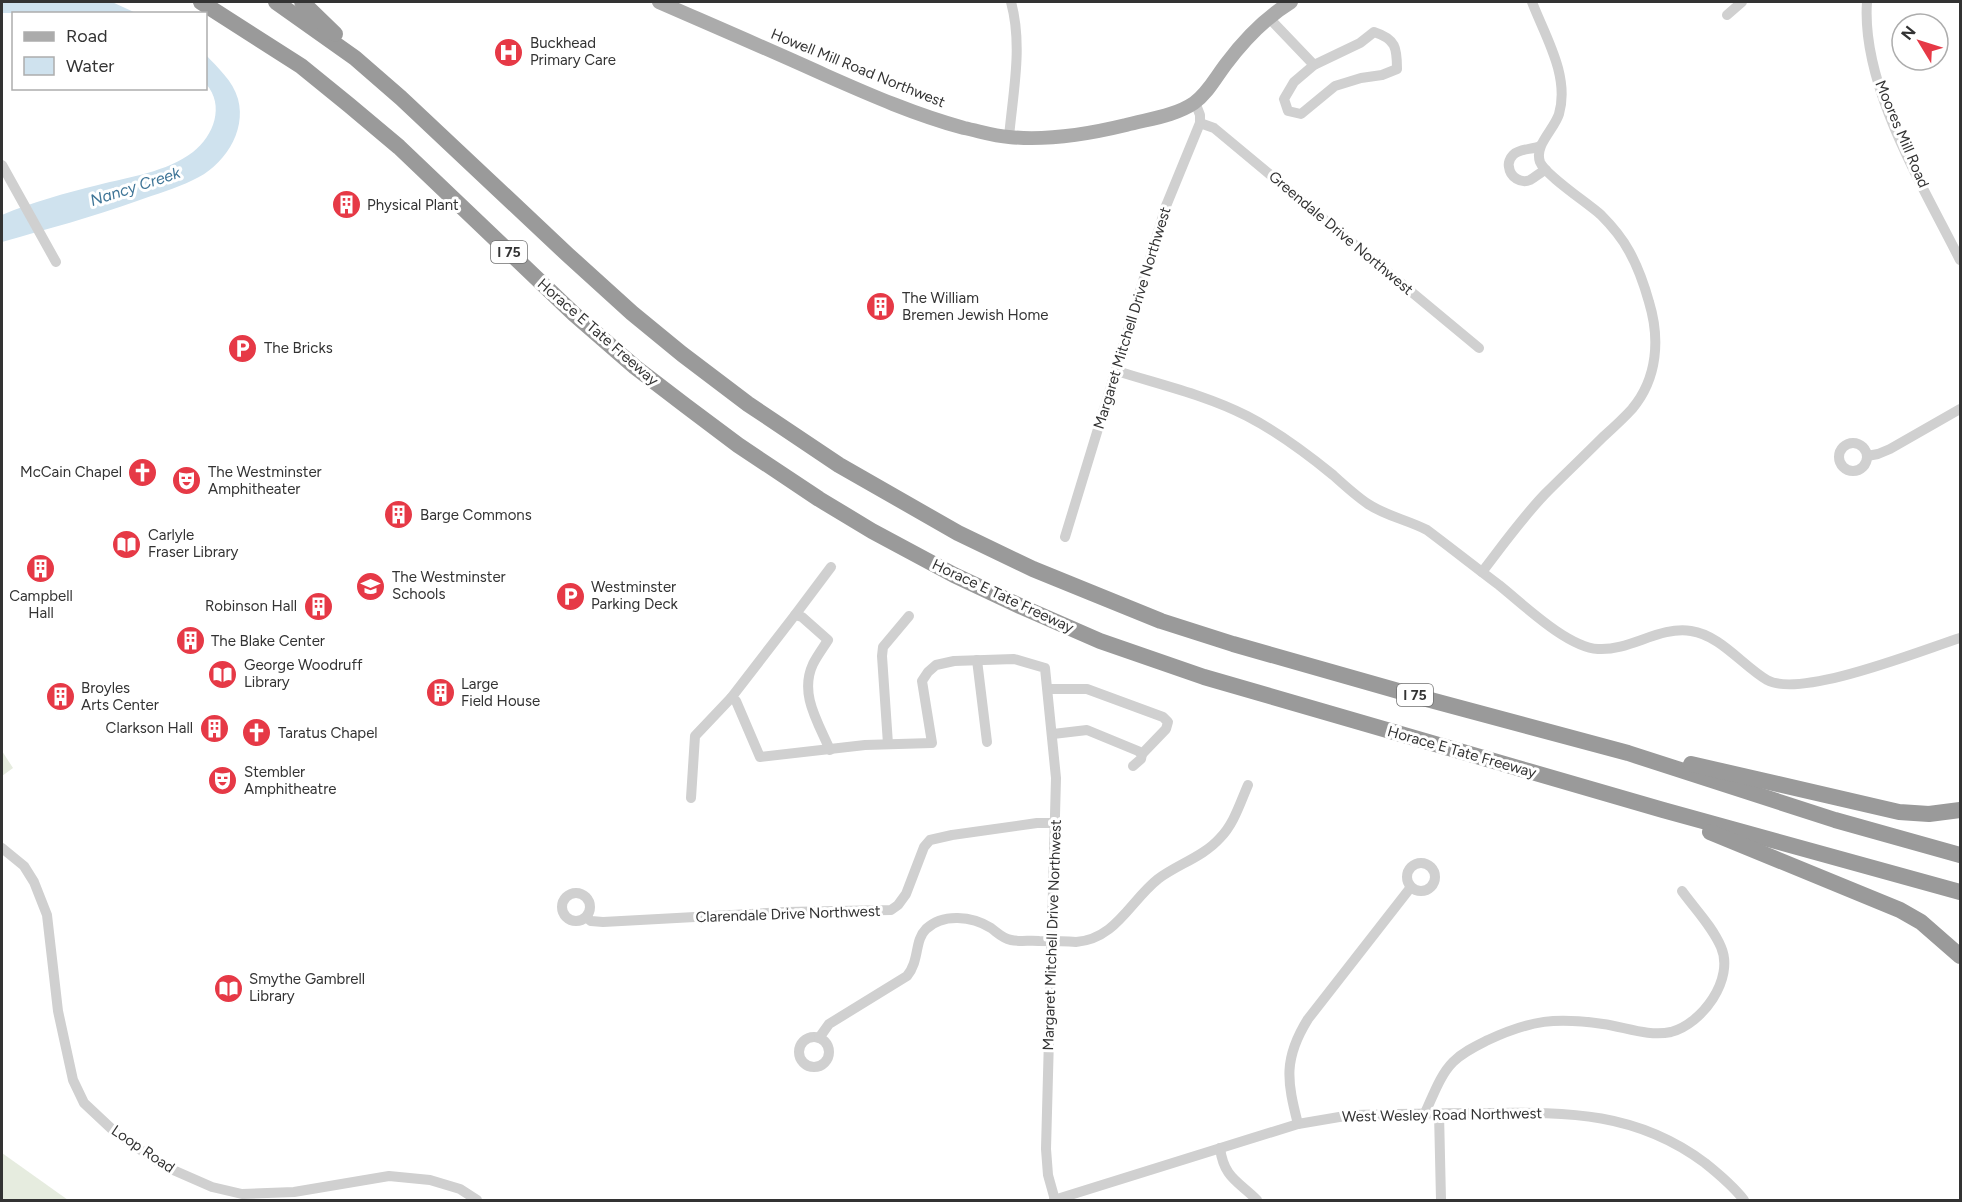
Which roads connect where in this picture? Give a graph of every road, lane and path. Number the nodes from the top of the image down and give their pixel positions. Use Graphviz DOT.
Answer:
graph roads {
  1 [pos="201,2"];
  2 [pos="276,2"];
  3 [pos="302,2"];
  4 [pos="659,2"];
  5 [pos="1011,2"];
  6 [pos="1291,2"];
  7 [pos="1532,2"];
  8 [pos="1742,2"];
  9 [pos="1867,2"];
  10 [pos="1727,15"];
  11 [pos="1269,18"];
  12 [pos="355,58"];
  13 [pos="1314,65"];
  14 [pos="1195,102"];
  15 [pos="1200,123"];
  16 [pos="1009,137"];
  17 [pos="1540,146"];
  18 [pos="2,165"];
  19 [pos="1546,170"];
  20 [pos="1960,260"];
  21 [pos="56,262"];
  22 [pos="1479,348"];
  23 [pos="1117,371"];
  24 [pos="1960,409"];
  25 [pos="1867,456"];
  26 [pos="1065,537"];
  27 [pos="831,567"];
  28 [pos="1482,572"];
  29 [pos="795,615"];
  30 [pos="909,616"];
  31 [pos="1960,638"];
  32 [pos="977,660"];
  33 [pos="1048,689"];
  34 [pos="731,698"];
  35 [pos="1053,734"];
  36 [pos="987,742"];
  37 [pos="888,744"];
  38 [pos="830,750"];
  39 [pos="1628,753"];
  40 [pos="1142,754"];
  41 [pos="1133,766"];
  42 [pos="1248,785"];
  43 [pos="691,798"];
  44 [pos="1664,810"];
  45 [pos="1960,810"];
  46 [pos="1056,823"];
  47 [pos="2,848"];
  48 [pos="1960,855"];
  49 [pos="1411,887"];
  50 [pos="1682,891"];
  51 [pos="1960,892"];
  52 [pos="586,917"];
  53 [pos="1051,941"];
  54 [pos="1960,956"];
  55 [pos="819,1038"];
  56 [pos="1425,1113"];
  57 [pos="1440,1113"];
  58 [pos="1298,1124"];
  59 [pos="1220,1148"];
  60 [pos="477,1200"];
  61 [pos="1054,1200"];
  62 [pos="1257,1200"];
  63 [pos="1441,1200"];
  64 [pos="1744,1200"];
  1 -- 44 [label="highway, Horace E Tate Freeway / I 75"];
  2 -- 12 [label="highway, I 75"];
  3 -- 12 [label="highway"];
  4 -- 16 [label="main road, Howell Mill Road Northwest"];
  5 -- 16 [label="street"];
  6 -- 11 [label="main road, Howell Mill Road Northwest"];
  7 -- 17 [label="street"];
  8 -- 10 [label="street"];
  9 -- 20 [label="street, Moores Mill Road"];
  11 -- 13 [label="street"];
  11 -- 14 [label="main road, Howell Mill Road Northwest"];
  12 -- 39 [label="highway, I 75"];
  13 -- 13 [label="street"];
  14 -- 15 [label="street"];
  14 -- 16 [label="main road, Howell Mill Road Northwest"];
  15 -- 22 [label="street, Greendale Drive Northwest"];
  15 -- 23 [label="street, Margaret Mitchell Drive Northwest"];
  17 -- 19 [label="street"];
  17 -- 19 [label="street"];
  18 -- 21 [label="street"];
  19 -- 28 [label="street"];
  23 -- 26 [label="street, Margaret Mitchell Drive Northwest"];
  23 -- 28 [label="street"];
  24 -- 25 [label="street"];
  27 -- 29 [label="street"];
  28 -- 31 [label="street"];
  29 -- 34 [label="street"];
  29 -- 38 [label="street"];
  30 -- 37 [label="street"];
  32 -- 33 [label="street, Margaret Mitchell Drive Northwest"];
  32 -- 36 [label="street"];
  32 -- 37 [label="street"];
  33 -- 35 [label="street, Margaret Mitchell Drive Northwest"];
  33 -- 40 [label="street"];
  34 -- 38 [label="street"];
  34 -- 43 [label="street"];
  35 -- 40 [label="street"];
  35 -- 46 [label="street, Margaret Mitchell Drive Northwest"];
  37 -- 38 [label="street"];
  39 -- 45 [label="highway"];
  39 -- 48 [label="highway, I 75"];
  40 -- 41 [label="street"];
  42 -- 53 [label="street"];
  44 -- 51 [label="highway, Horace E Tate Freeway / I 75"];
  44 -- 54 [label="highway"];
  46 -- 52 [label="street, Clarendale Drive Northwest"];
  46 -- 53 [label="street, Margaret Mitchell Drive Northwest"];
  47 -- 60 [label="street, Loop Road"];
  49 -- 58 [label="street"];
  50 -- 56 [label="street"];
  53 -- 55 [label="street"];
  53 -- 61 [label="street, Margaret Mitchell Drive Northwest"];
  56 -- 57 [label="street, West Wesley Road Northwest"];
  56 -- 58 [label="street, West Wesley Road Northwest"];
  57 -- 63 [label="street"];
  57 -- 64 [label="street, West Wesley Road Northwest"];
  58 -- 59 [label="street, West Wesley Road Northwest"];
  59 -- 61 [label="street, West Wesley Road Northwest"];
  59 -- 62 [label="street"];
}
